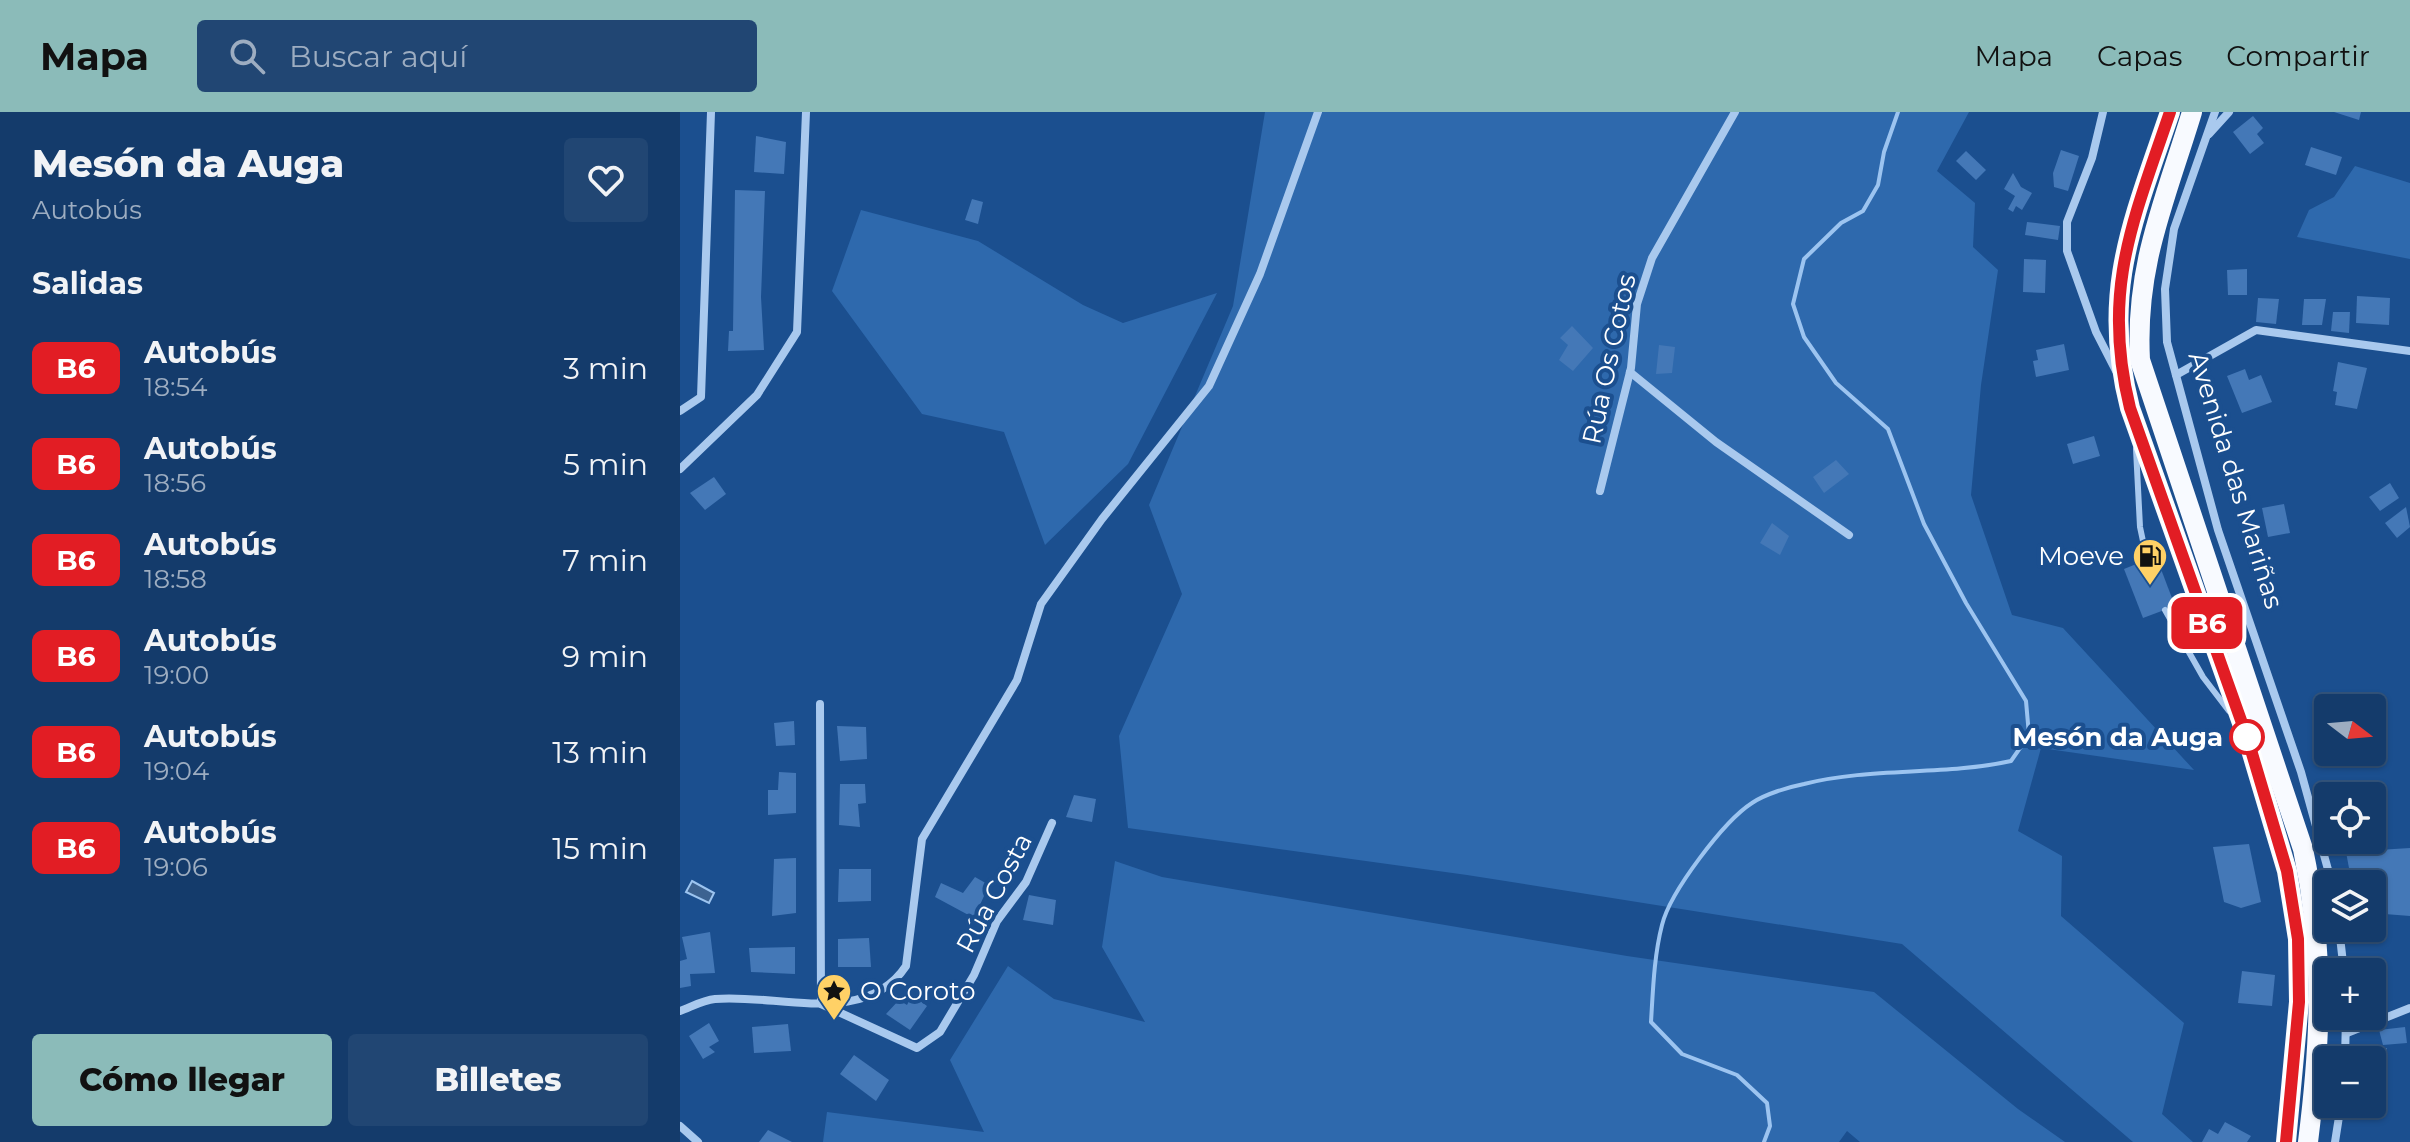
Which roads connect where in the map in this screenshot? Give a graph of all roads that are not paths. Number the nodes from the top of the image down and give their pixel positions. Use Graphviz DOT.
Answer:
graph roads {
  1 [pos="711,112"];
  2 [pos="806,112"];
  3 [pos="1318,112"];
  4 [pos="1735,112"];
  5 [pos="2103,112"];
  6 [pos="2170,112"];
  7 [pos="2192,112"];
  8 [pos="2215,112"];
  9 [pos="2229,112"];
  10 [pos="2209,134"];
  11 [pos="2410,351"];
  12 [pos="1630,372"];
  13 [pos="2176,375"];
  14 [pos="2124,384"];
  15 [pos="680,411"];
  16 [pos="2137,425"];
  17 [pos="680,469"];
  18 [pos="1600,491"];
  19 [pos="1849,535"];
  20 [pos="2147,560"];
  21 [pos="2165,610"];
  22 [pos="820,704"];
  23 [pos="2248,740"];
  24 [pos="1052,823"];
  25 [pos="2328,870"];
  26 [pos="821,1004"];
  27 [pos="2410,1008"];
  28 [pos="680,1011"];
  29 [pos="2347,1030"];
  30 [pos="2347,1033"];
  31 [pos="2346,1046"];
  32 [pos="2340,1118"];
  33 [pos="680,1126"];
  34 [pos="2339,1141"];
  35 [pos="698,1142"];
  36 [pos="2286,1142"];
  37 [pos="2308,1142"];
  1 -- 15 [label="street"];
  2 -- 17 [label="street"];
  3 -- 26 [label="street"];
  4 -- 12 [label="street, Rúa Os Cotos"];
  5 -- 14 [label="street"];
  6 -- 14 [label="highway"];
  7 -- 37 [label="highway, Avenida das Mariñas"];
  8 -- 10 [label="street, Avenida das Mariñas"];
  9 -- 10 [label="street, Avenida das Mariñas"];
  10 -- 13 [label="street, Avenida das Mariñas"];
  11 -- 13 [label="street"];
  12 -- 18 [label="street, Rúa Os Cotos"];
  12 -- 19 [label="street"];
  13 -- 25 [label="street, Avenida das Mariñas"];
  14 -- 16 [label="highway"];
  16 -- 20 [label="lane"];
  16 -- 23 [label="highway"];
  21 -- 23 [label="lane"];
  22 -- 26 [label="street"];
  23 -- 36 [label="highway"];
  24 -- 26 [label="street, Rúa Costa"];
  26 -- 28 [label="street"];
  27 -- 30 [label="street"];
  29 -- 30 [label="street"];
  30 -- 31 [label="street"];
  32 -- 34 [label="street"];
  33 -- 35 [label="street"];
}
